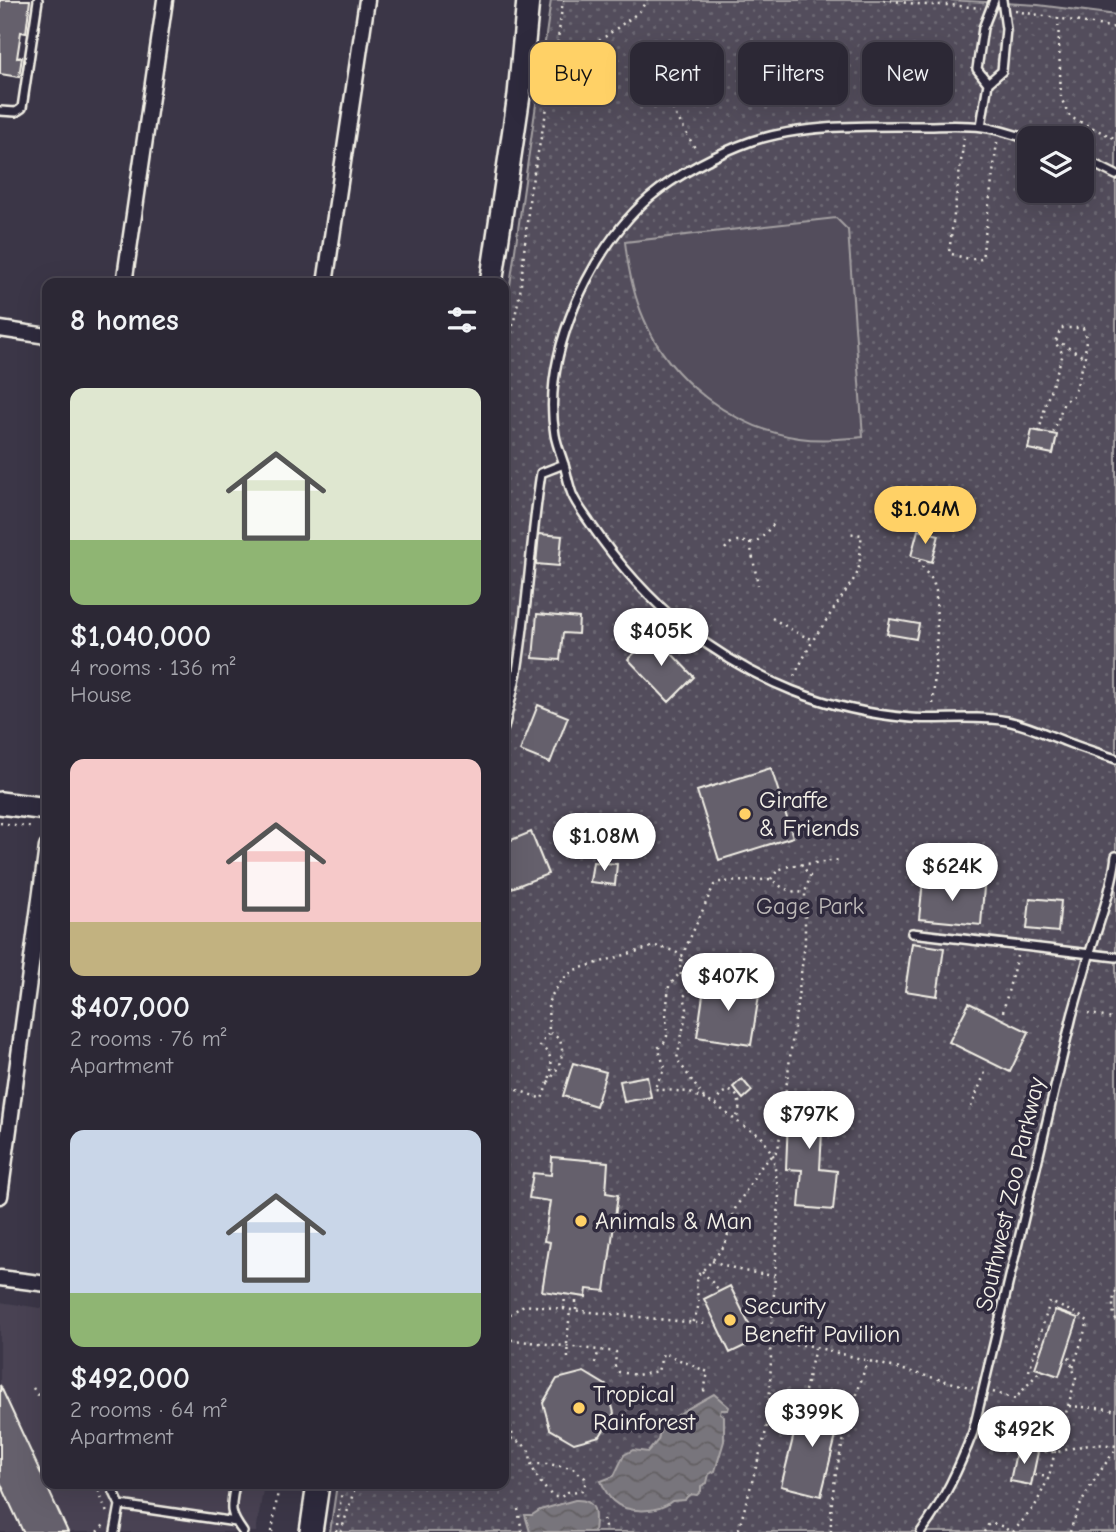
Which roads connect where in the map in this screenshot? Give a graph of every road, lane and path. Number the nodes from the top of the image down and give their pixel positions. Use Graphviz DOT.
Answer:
graph roads {
  1 [pos="38,0"];
  2 [pos="165,0"];
  3 [pos="368,0"];
  4 [pos="527,0"];
  5 [pos="562,0"];
  6 [pos="647,0"];
  7 [pos="994,0"];
  8 [pos="1002,0"];
  9 [pos="1058,18"];
  10 [pos="557,42"];
  11 [pos="599,42"];
  12 [pos="988,83"];
  13 [pos="668,101"];
  14 [pos="548,105"];
  15 [pos="670,105"];
  16 [pos="0,111"];
  17 [pos="981,126"];
  18 [pos="1017,136"];
  19 [pos="964,138"];
  20 [pos="1116,139"];
  21 [pos="997,142"];
  22 [pos="696,150"];
  23 [pos="1094,164"];
  24 [pos="1116,175"];
  25 [pos="125,278"];
  26 [pos="326,278"];
  27 [pos="492,278"];
  28 [pos="0,329"];
  29 [pos="42,335"];
  30 [pos="1056,340"];
  31 [pos="509,344"];
  32 [pos="1086,358"];
  33 [pos="1039,432"];
  34 [pos="1053,434"];
  35 [pos="564,464"];
  36 [pos="778,523"];
  37 [pos="847,534"];
  38 [pos="750,543"];
  39 [pos="725,548"];
  40 [pos="919,560"];
  41 [pos="758,584"];
  42 [pos="772,618"];
  43 [pos="813,640"];
  44 [pos="794,676"];
  45 [pos="933,705"];
  46 [pos="509,706"];
  47 [pos="1116,759"];
  48 [pos="0,803"];
  49 [pos="42,808"];
  50 [pos="0,823"];
  51 [pos="35,827"];
  52 [pos="1116,856"];
  53 [pos="839,860"];
  54 [pos="801,864"];
  55 [pos="771,878"];
  56 [pos="42,884"];
  57 [pos="805,893"];
  58 [pos="912,933"];
  59 [pos="1020,946"];
  60 [pos="1090,953"];
  61 [pos="682,956"];
  62 [pos="1116,957"];
  63 [pos="681,975"];
  64 [pos="1003,1012"];
  65 [pos="1088,1013"];
  66 [pos="1116,1020"];
  67 [pos="549,1033"];
  68 [pos="986,1070"];
  69 [pos="547,1083"];
  70 [pos="509,1087"];
  71 [pos="704,1098"];
  72 [pos="716,1105"];
  73 [pos="971,1107"];
  74 [pos="735,1120"];
  75 [pos="773,1155"];
  76 [pos="0,1196"];
  77 [pos="712,1261"];
  78 [pos="702,1271"];
  79 [pos="775,1276"];
  80 [pos="0,1278"];
  81 [pos="42,1283"];
  82 [pos="719,1290"];
  83 [pos="1116,1291"];
  84 [pos="565,1295"];
  85 [pos="576,1297"];
  86 [pos="564,1309"];
  87 [pos="570,1310"];
  88 [pos="576,1310"];
  89 [pos="509,1315"];
  90 [pos="1116,1321"];
  91 [pos="692,1323"];
  92 [pos="706,1324"];
  93 [pos="509,1340"];
  94 [pos="795,1345"];
  95 [pos="567,1346"];
  96 [pos="814,1348"];
  97 [pos="598,1350"];
  98 [pos="1068,1354"];
  99 [pos="568,1358"];
  100 [pos="867,1361"];
  101 [pos="595,1363"];
  102 [pos="1073,1368"];
  103 [pos="1029,1371"];
  104 [pos="1039,1372"];
  105 [pos="33,1388"];
  106 [pos="983,1389"];
  107 [pos="703,1396"];
  108 [pos="42,1401"];
  109 [pos="851,1406"];
  110 [pos="1069,1406"];
  111 [pos="979,1409"];
  112 [pos="1116,1412"];
  113 [pos="769,1415"];
  114 [pos="792,1420"];
  115 [pos="509,1424"];
  116 [pos="840,1433"];
  117 [pos="846,1434"];
  118 [pos="509,1438"];
  119 [pos="513,1438"];
  120 [pos="1116,1447"];
  121 [pos="1055,1453"];
  122 [pos="532,1464"];
  123 [pos="1035,1475"];
  124 [pos="1049,1477"];
  125 [pos="98,1489"];
  126 [pos="112,1489"];
  127 [pos="234,1489"];
  128 [pos="278,1489"];
  129 [pos="317,1489"];
  130 [pos="342,1489"];
  131 [pos="354,1489"];
  132 [pos="120,1505"];
  133 [pos="518,1509"];
  134 [pos="603,1519"];
  135 [pos="236,1522"];
  136 [pos="97,1532"];
  137 [pos="115,1532"];
  138 [pos="243,1532"];
  139 [pos="272,1532"];
  140 [pos="311,1532"];
  141 [pos="336,1532"];
  142 [pos="341,1532"];
  143 [pos="522,1532"];
  144 [pos="604,1532"];
  145 [pos="738,1532"];
  146 [pos="831,1532"];
  147 [pos="921,1532"];
  148 [pos="984,1532"];
  149 [pos="1011,1532"];
  150 [pos="1070,1532"];
  1 -- 16 [label="lane"];
  2 -- 25 [label="street"];
  3 -- 26 [label="street"];
  4 -- 27 [label="main road"];
  5 -- 10 [label="path"];
  6 -- 11 [label="path"];
  7 -- 12 [label="lane"];
  8 -- 12 [label="lane"];
  9 -- 20 [label="path"];
  12 -- 17 [label="lane"];
  13 -- 13 [label="path"];
  14 -- 31 [label="path"];
  15 -- 22 [label="path"];
  17 -- 18 [label="lane"];
  17 -- 35 [label="lane"];
  19 -- 21 [label="path"];
  23 -- 24 [label="lane"];
  28 -- 29 [label="street"];
  30 -- 32 [label="path"];
  30 -- 32 [label="path"];
  30 -- 33 [label="path"];
  32 -- 34 [label="path"];
  35 -- 46 [label="lane"];
  35 -- 47 [label="lane"];
  36 -- 38 [label="path"];
  37 -- 43 [label="path"];
  38 -- 39 [label="path"];
  38 -- 41 [label="path"];
  40 -- 45 [label="path"];
  42 -- 43 [label="path"];
  43 -- 44 [label="path"];
  48 -- 49 [label="main road"];
  50 -- 51 [label="path"];
  52 -- 60 [label="lane, Southwest Zoo Parkway"];
  53 -- 54 [label="path"];
  54 -- 55 [label="path"];
  54 -- 57 [label="path"];
  55 -- 57 [label="path"];
  55 -- 61 [label="path"];
  56 -- 76 [label="street"];
  57 -- 75 [label="path"];
  58 -- 59 [label="lane"];
  59 -- 60 [label="lane"];
  59 -- 64 [label="path"];
  60 -- 62 [label="lane"];
  60 -- 106 [label="lane, Southwest Zoo Parkway"];
  61 -- 63 [label="path"];
  61 -- 67 [label="path"];
  63 -- 71 [label="path"];
  63 -- 71 [label="path"];
  65 -- 66 [label="path"];
  67 -- 69 [label="path"];
  67 -- 69 [label="path"];
  68 -- 73 [label="path"];
  69 -- 70 [label="path"];
  71 -- 72 [label="path"];
  72 -- 74 [label="path"];
  72 -- 74 [label="path"];
  74 -- 75 [label="path"];
  75 -- 77 [label="path"];
  75 -- 79 [label="path"];
  77 -- 78 [label="path"];
  77 -- 79 [label="path"];
  78 -- 82 [label="path"];
  78 -- 91 [label="path"];
  79 -- 113 [label="path"];
  80 -- 81 [label="street"];
  83 -- 90 [label="path"];
  84 -- 86 [label="path"];
  85 -- 88 [label="path"];
  86 -- 87 [label="path"];
  86 -- 89 [label="path"];
  87 -- 88 [label="path"];
  87 -- 95 [label="path"];
  88 -- 91 [label="path"];
  91 -- 92 [label="path"];
  93 -- 95 [label="path"];
  94 -- 96 [label="path"];
  95 -- 97 [label="path"];
  95 -- 99 [label="path"];
  96 -- 100 [label="path"];
  96 -- 109 [label="path"];
  97 -- 101 [label="path"];
  97 -- 107 [label="path"];
  98 -- 102 [label="path"];
  100 -- 106 [label="path"];
  100 -- 117 [label="path"];
  102 -- 103 [label="path"];
  102 -- 110 [label="path"];
  104 -- 106 [label="path"];
  105 -- 108 [label="path"];
  106 -- 111 [label="lane, Southwest Zoo Parkway"];
  110 -- 112 [label="path"];
  110 -- 121 [label="path"];
  111 -- 121 [label="path"];
  111 -- 147 [label="lane, Southwest Zoo Parkway"];
  113 -- 114 [label="path"];
  113 -- 145 [label="path"];
  115 -- 119 [label="path"];
  116 -- 117 [label="path"];
  117 -- 146 [label="path"];
  118 -- 119 [label="path"];
  119 -- 122 [label="path"];
  120 -- 121 [label="path"];
  120 -- 150 [label="path"];
  121 -- 124 [label="path"];
  122 -- 122 [label="path"];
  123 -- 124 [label="path"];
  124 -- 149 [label="path"];
  125 -- 136 [label="path"];
  126 -- 132 [label="lane"];
  127 -- 135 [label="lane"];
  128 -- 139 [label="path"];
  129 -- 140 [label="main road"];
  130 -- 141 [label="path"];
  131 -- 142 [label="path"];
  132 -- 135 [label="lane"];
  132 -- 137 [label="lane"];
  133 -- 143 [label="path"];
  134 -- 144 [label="path"];
  135 -- 138 [label="lane"];
  148 -- 149 [label="path"];
}
